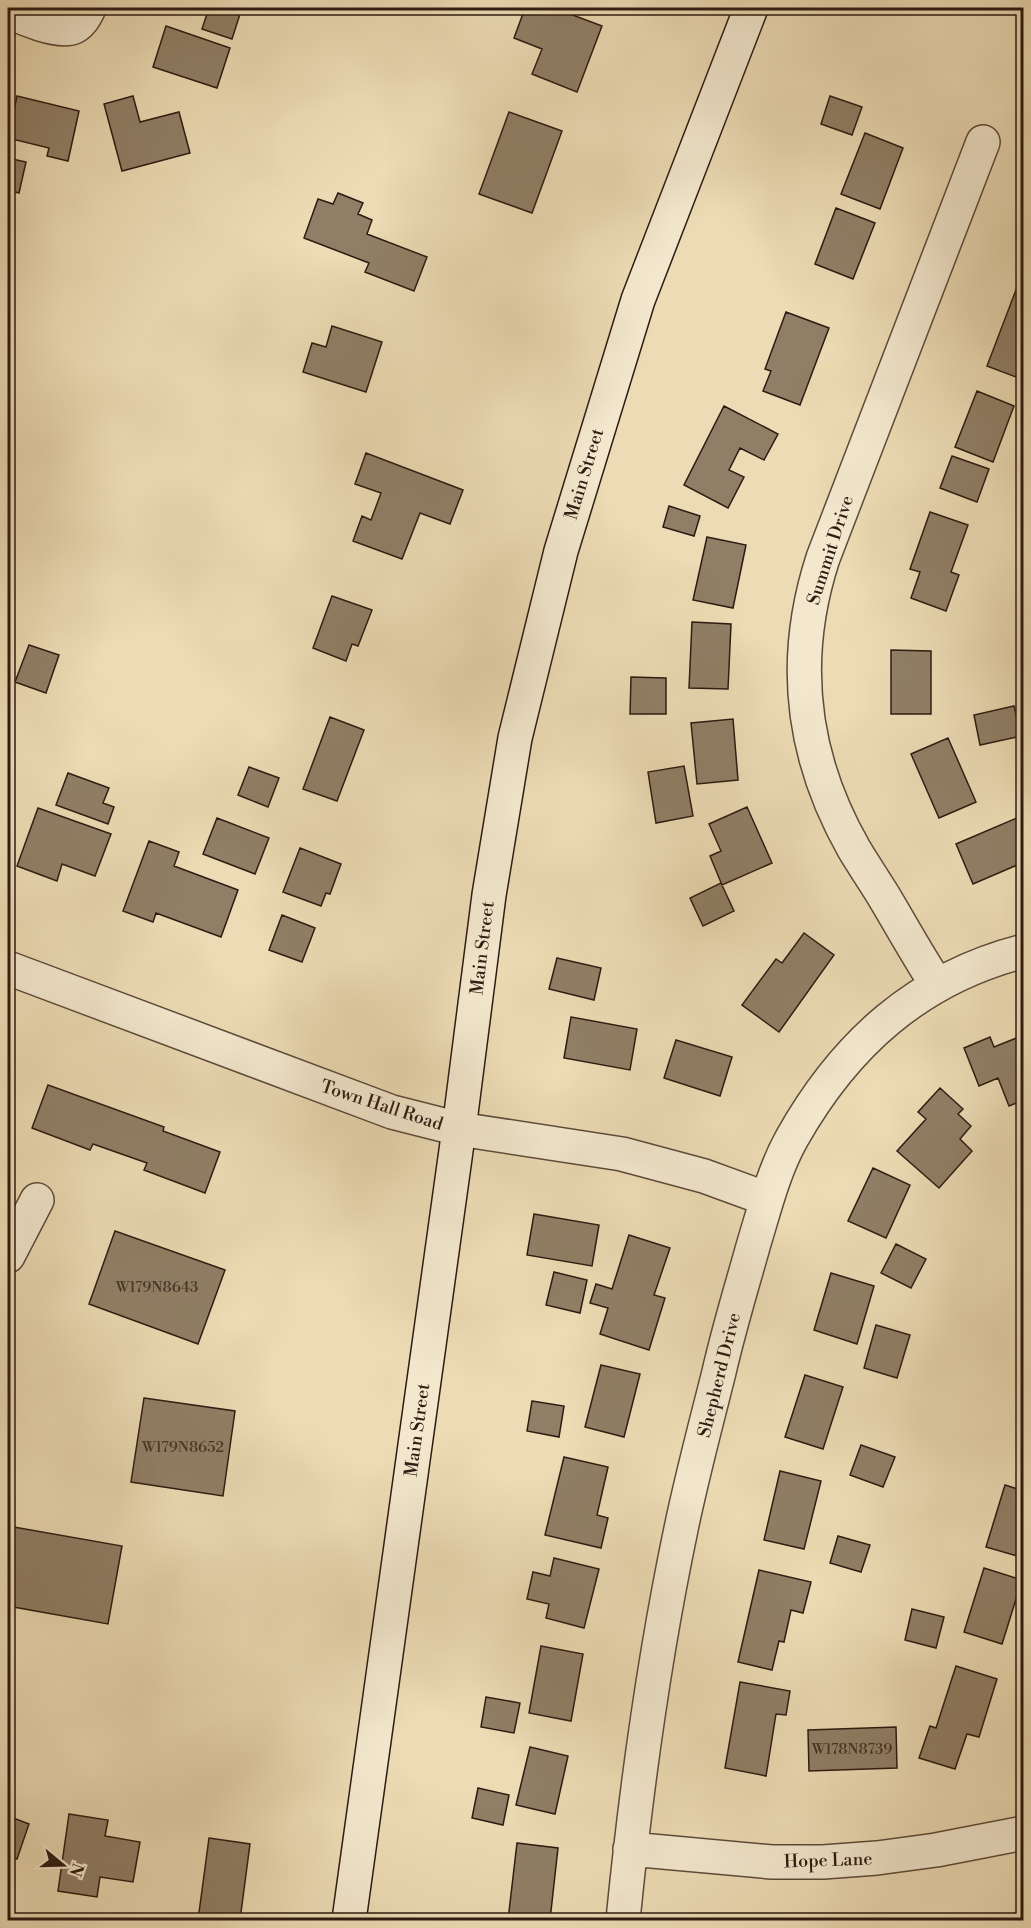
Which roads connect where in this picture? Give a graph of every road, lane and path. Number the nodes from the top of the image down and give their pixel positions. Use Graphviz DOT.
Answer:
graph roads {
  1 [pos="89,8"];
  2 [pos="751,8"];
  3 [pos="8,11"];
  4 [pos="983,142"];
  5 [pos="1023,951"];
  6 [pos="8,968"];
  7 [pos="937,985"];
  8 [pos="459,1130"];
  9 [pos="767,1199"];
  10 [pos="37,1200"];
  11 [pos="8,1256"];
  12 [pos="1023,1833"];
  13 [pos="630,1849"];
  14 [pos="349,1920"];
  15 [pos="623,1920"];
  1 -- 3 [label="street"];
  2 -- 8 [label="street, Main Street"];
  4 -- 7 [label="street, Summit Drive"];
  5 -- 7 [label="street, Shepherd Drive"];
  6 -- 8 [label="street, Town Hall Road"];
  7 -- 9 [label="street, Shepherd Drive"];
  8 -- 9 [label="street, Town Hall Road"];
  8 -- 14 [label="street, Main Street"];
  9 -- 13 [label="street, Shepherd Drive"];
  10 -- 11 [label="street"];
  12 -- 13 [label="street, Hope Lane"];
  13 -- 15 [label="street, Shepherd Drive"];
}
